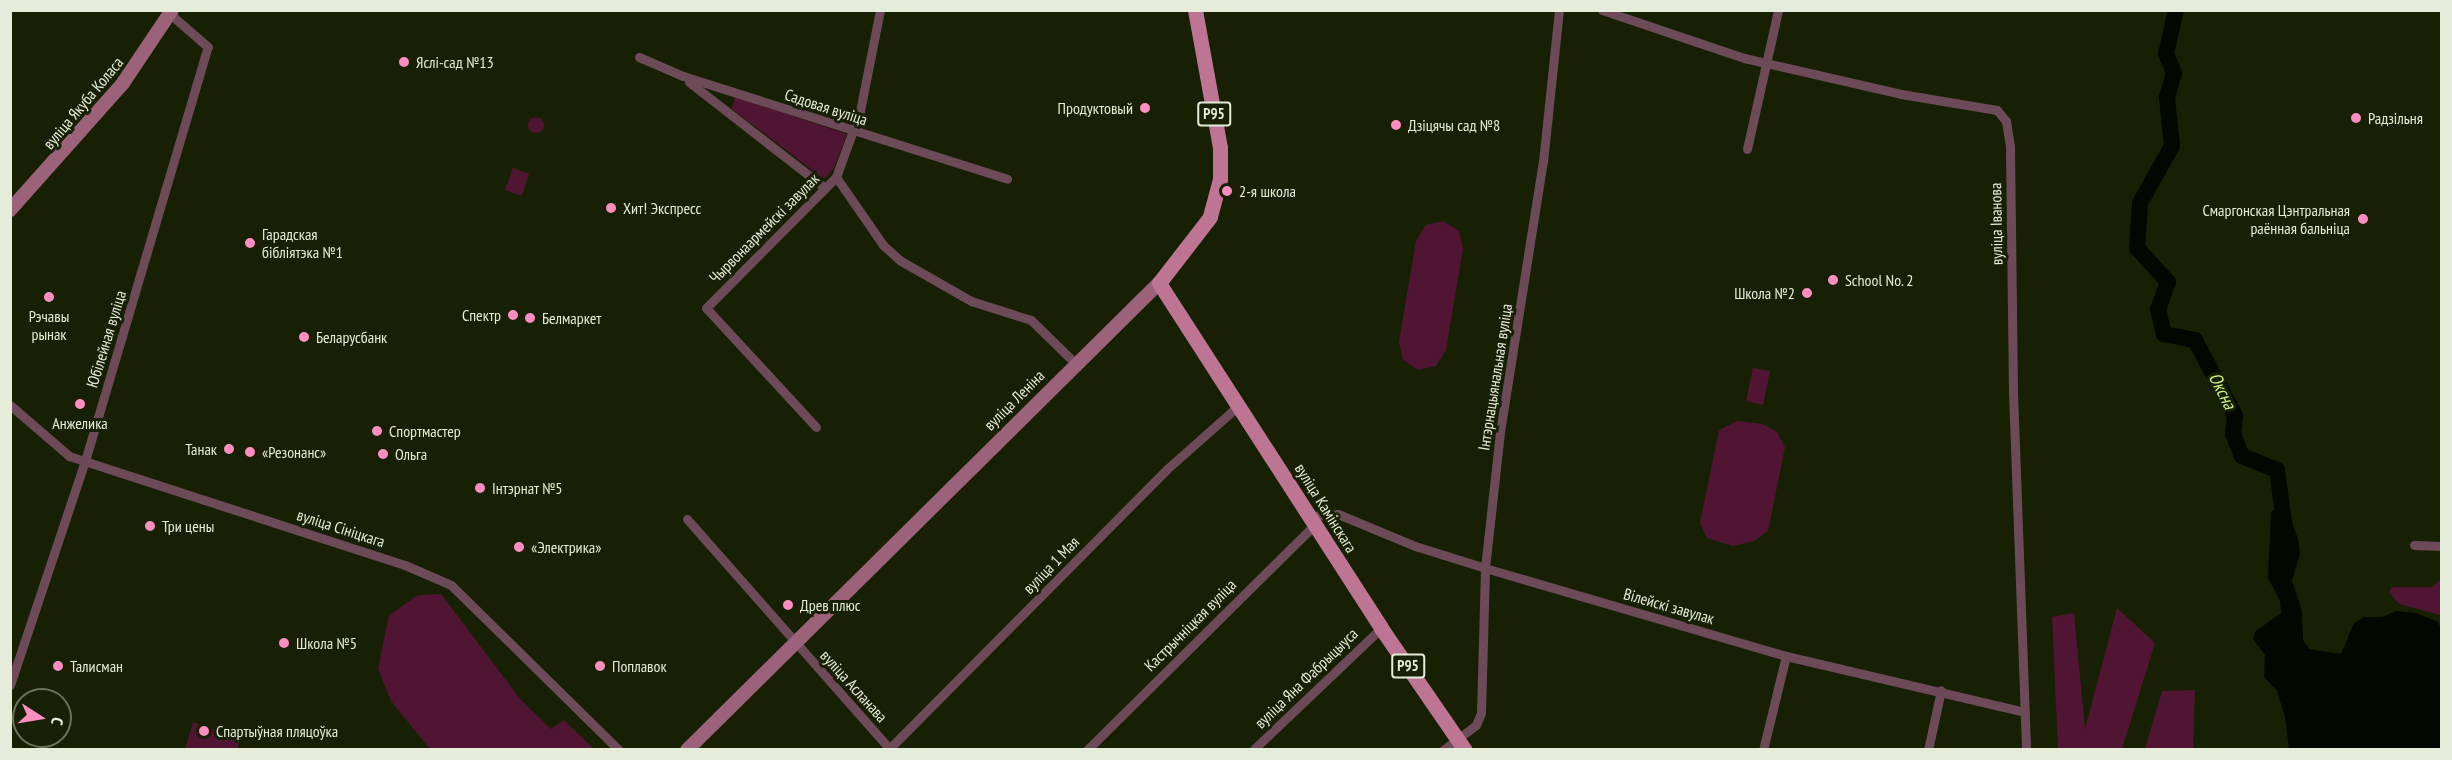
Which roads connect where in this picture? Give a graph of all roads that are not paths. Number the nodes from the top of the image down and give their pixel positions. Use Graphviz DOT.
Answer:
graph roads {
  1 [pos="880,10"];
  2 [pos="1195,10"];
  3 [pos="1559,10"];
  4 [pos="1602,10"];
  5 [pos="1778,10"];
  6 [pos="168,12"];
  7 [pos="639,57"];
  8 [pos="1765,62"];
  9 [pos="683,76"];
  10 [pos="853,131"];
  11 [pos="1747,149"];
  12 [pos="836,177"];
  13 [pos="1007,179"];
  14 [pos="825,188"];
  15 [pos="10,198"];
  16 [pos="10,210"];
  17 [pos="1160,284"];
  18 [pos="1076,364"];
  19 [pos="10,405"];
  20 [pos="1239,405"];
  21 [pos="816,427"];
  22 [pos="85,460"];
  23 [pos="687,519"];
  24 [pos="1314,520"];
  25 [pos="2414,545"];
  26 [pos="2442,546"];
  27 [pos="1485,568"];
  28 [pos="1381,628"];
  29 [pos="795,644"];
  30 [pos="1786,656"];
  31 [pos="10,685"];
  32 [pos="1941,690"];
  33 [pos="2025,712"];
  34 [pos="1462,745"];
  35 [pos="889,749"];
  36 [pos="619,750"];
  37 [pos="687,750"];
  38 [pos="1087,750"];
  39 [pos="1253,750"];
  40 [pos="1443,750"];
  41 [pos="1763,750"];
  42 [pos="1928,750"];
  43 [pos="2026,750"];
  1 -- 10 [label="street, Чырвонаармейскі завулак"];
  2 -- 17 [label="main road, вуліца Леніна / Р95"];
  3 -- 27 [label="street, Інтэрнацыянальная вуліца"];
  4 -- 8 [label="street, вуліца Іванова"];
  5 -- 8 [label="street"];
  6 -- 15 [label="main road, вуліца Якуба Коласа"];
  6 -- 16 [label="main road, вуліца Якуба Коласа"];
  6 -- 22 [label="street, Юбілейная вуліца"];
  7 -- 9 [label="street, Садовая вуліца"];
  8 -- 11 [label="street"];
  8 -- 33 [label="street, вуліца Іванова"];
  9 -- 10 [label="street, Садовая вуліца"];
  9 -- 14 [label="street"];
  10 -- 12 [label="street, Чырвонаармейскі завулак"];
  10 -- 13 [label="street, Садовая вуліца"];
  12 -- 14 [label="street, Чырвонаармейскі завулак"];
  12 -- 18 [label="street"];
  14 -- 21 [label="street, Чырвонаармейскі завулак"];
  17 -- 18 [label="main road, вуліца Леніна"];
  17 -- 20 [label="main road, вуліца Камінскага / Р95"];
  18 -- 29 [label="main road, вуліца Леніна"];
  19 -- 22 [label="street, вуліца Сініцкага"];
  20 -- 24 [label="main road, вуліца Камінскага / Р95"];
  20 -- 35 [label="street, вуліца 1 Мая"];
  22 -- 31 [label="street, Юбілейная вуліца"];
  22 -- 36 [label="street, вуліца Сініцкага"];
  23 -- 29 [label="street, вуліца Асланава"];
  24 -- 27 [label="street, Вілейскі завулак"];
  24 -- 28 [label="main road, вуліца Камінскага / Р95"];
  24 -- 38 [label="street, Кастрычніцкая вуліца"];
  25 -- 26 [label="street"];
  27 -- 30 [label="street, Вілейскі завулак"];
  27 -- 34 [label="street, Інтэрнацыянальная вуліца"];
  28 -- 34 [label="main road, вуліца Камінскага / Р95"];
  28 -- 39 [label="street, вуліца Яна Фабрыцыуса"];
  29 -- 35 [label="street, вуліца Асланава"];
  29 -- 37 [label="main road, вуліца Леніна"];
  30 -- 32 [label="street, Вілейскі завулак"];
  30 -- 41 [label="street"];
  32 -- 33 [label="street, Вілейскі завулак"];
  32 -- 42 [label="street"];
  33 -- 43 [label="street, вуліца Іванова"];
  34 -- 40 [label="street, Інтэрнацыянальная вуліца"];
}
